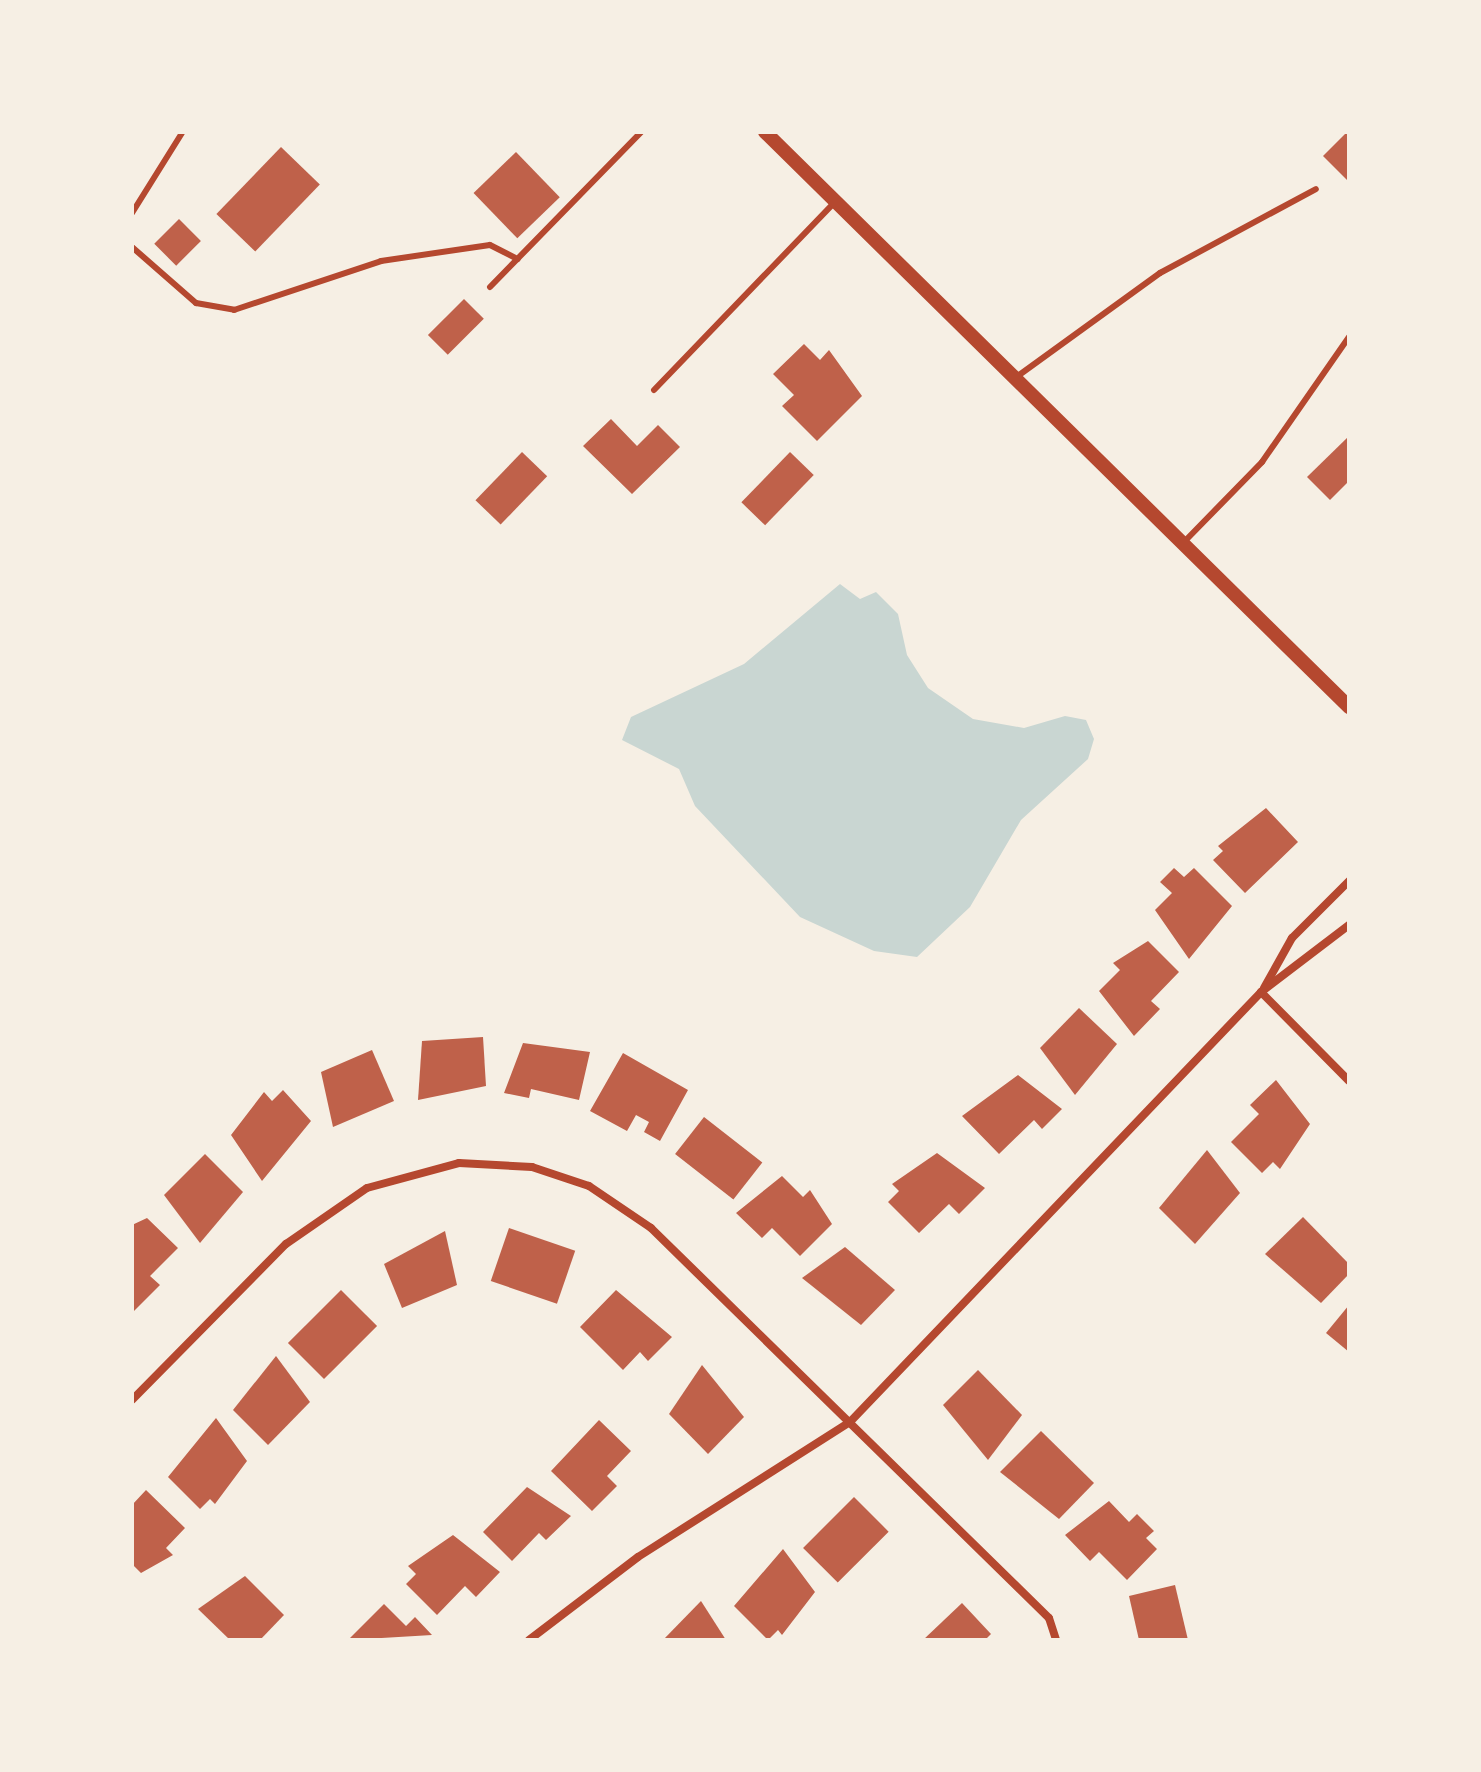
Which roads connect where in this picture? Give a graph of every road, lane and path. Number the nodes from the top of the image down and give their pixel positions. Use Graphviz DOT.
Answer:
graph roads {
  1 [pos="641,132"];
  2 [pos="765,132"];
  3 [pos="182,133"];
  4 [pos="1316,189"];
  5 [pos="836,201"];
  6 [pos="132,213"];
  7 [pos="132,247"];
  8 [pos="518,259"];
  9 [pos="490,287"];
  10 [pos="1349,337"];
  11 [pos="1015,378"];
  12 [pos="654,390"];
  13 [pos="1183,543"];
  14 [pos="1349,707"];
  15 [pos="1349,881"];
  16 [pos="1349,925"];
  17 [pos="1261,992"];
  18 [pos="1349,1081"];
  19 [pos="132,1400"];
  20 [pos="850,1422"];
  21 [pos="529,1640"];
  22 [pos="1056,1640"];
  1 -- 8 [label="lane"];
  2 -- 5 [label="street"];
  3 -- 6 [label="lane"];
  4 -- 11 [label="lane"];
  5 -- 11 [label="street"];
  5 -- 12 [label="lane"];
  7 -- 8 [label="lane"];
  8 -- 9 [label="lane"];
  10 -- 13 [label="lane"];
  11 -- 13 [label="street"];
  13 -- 14 [label="street"];
  15 -- 17 [label="street"];
  16 -- 17 [label="street"];
  17 -- 18 [label="street"];
  17 -- 20 [label="street"];
  19 -- 20 [label="street"];
  20 -- 21 [label="street"];
  20 -- 22 [label="street"];
}
